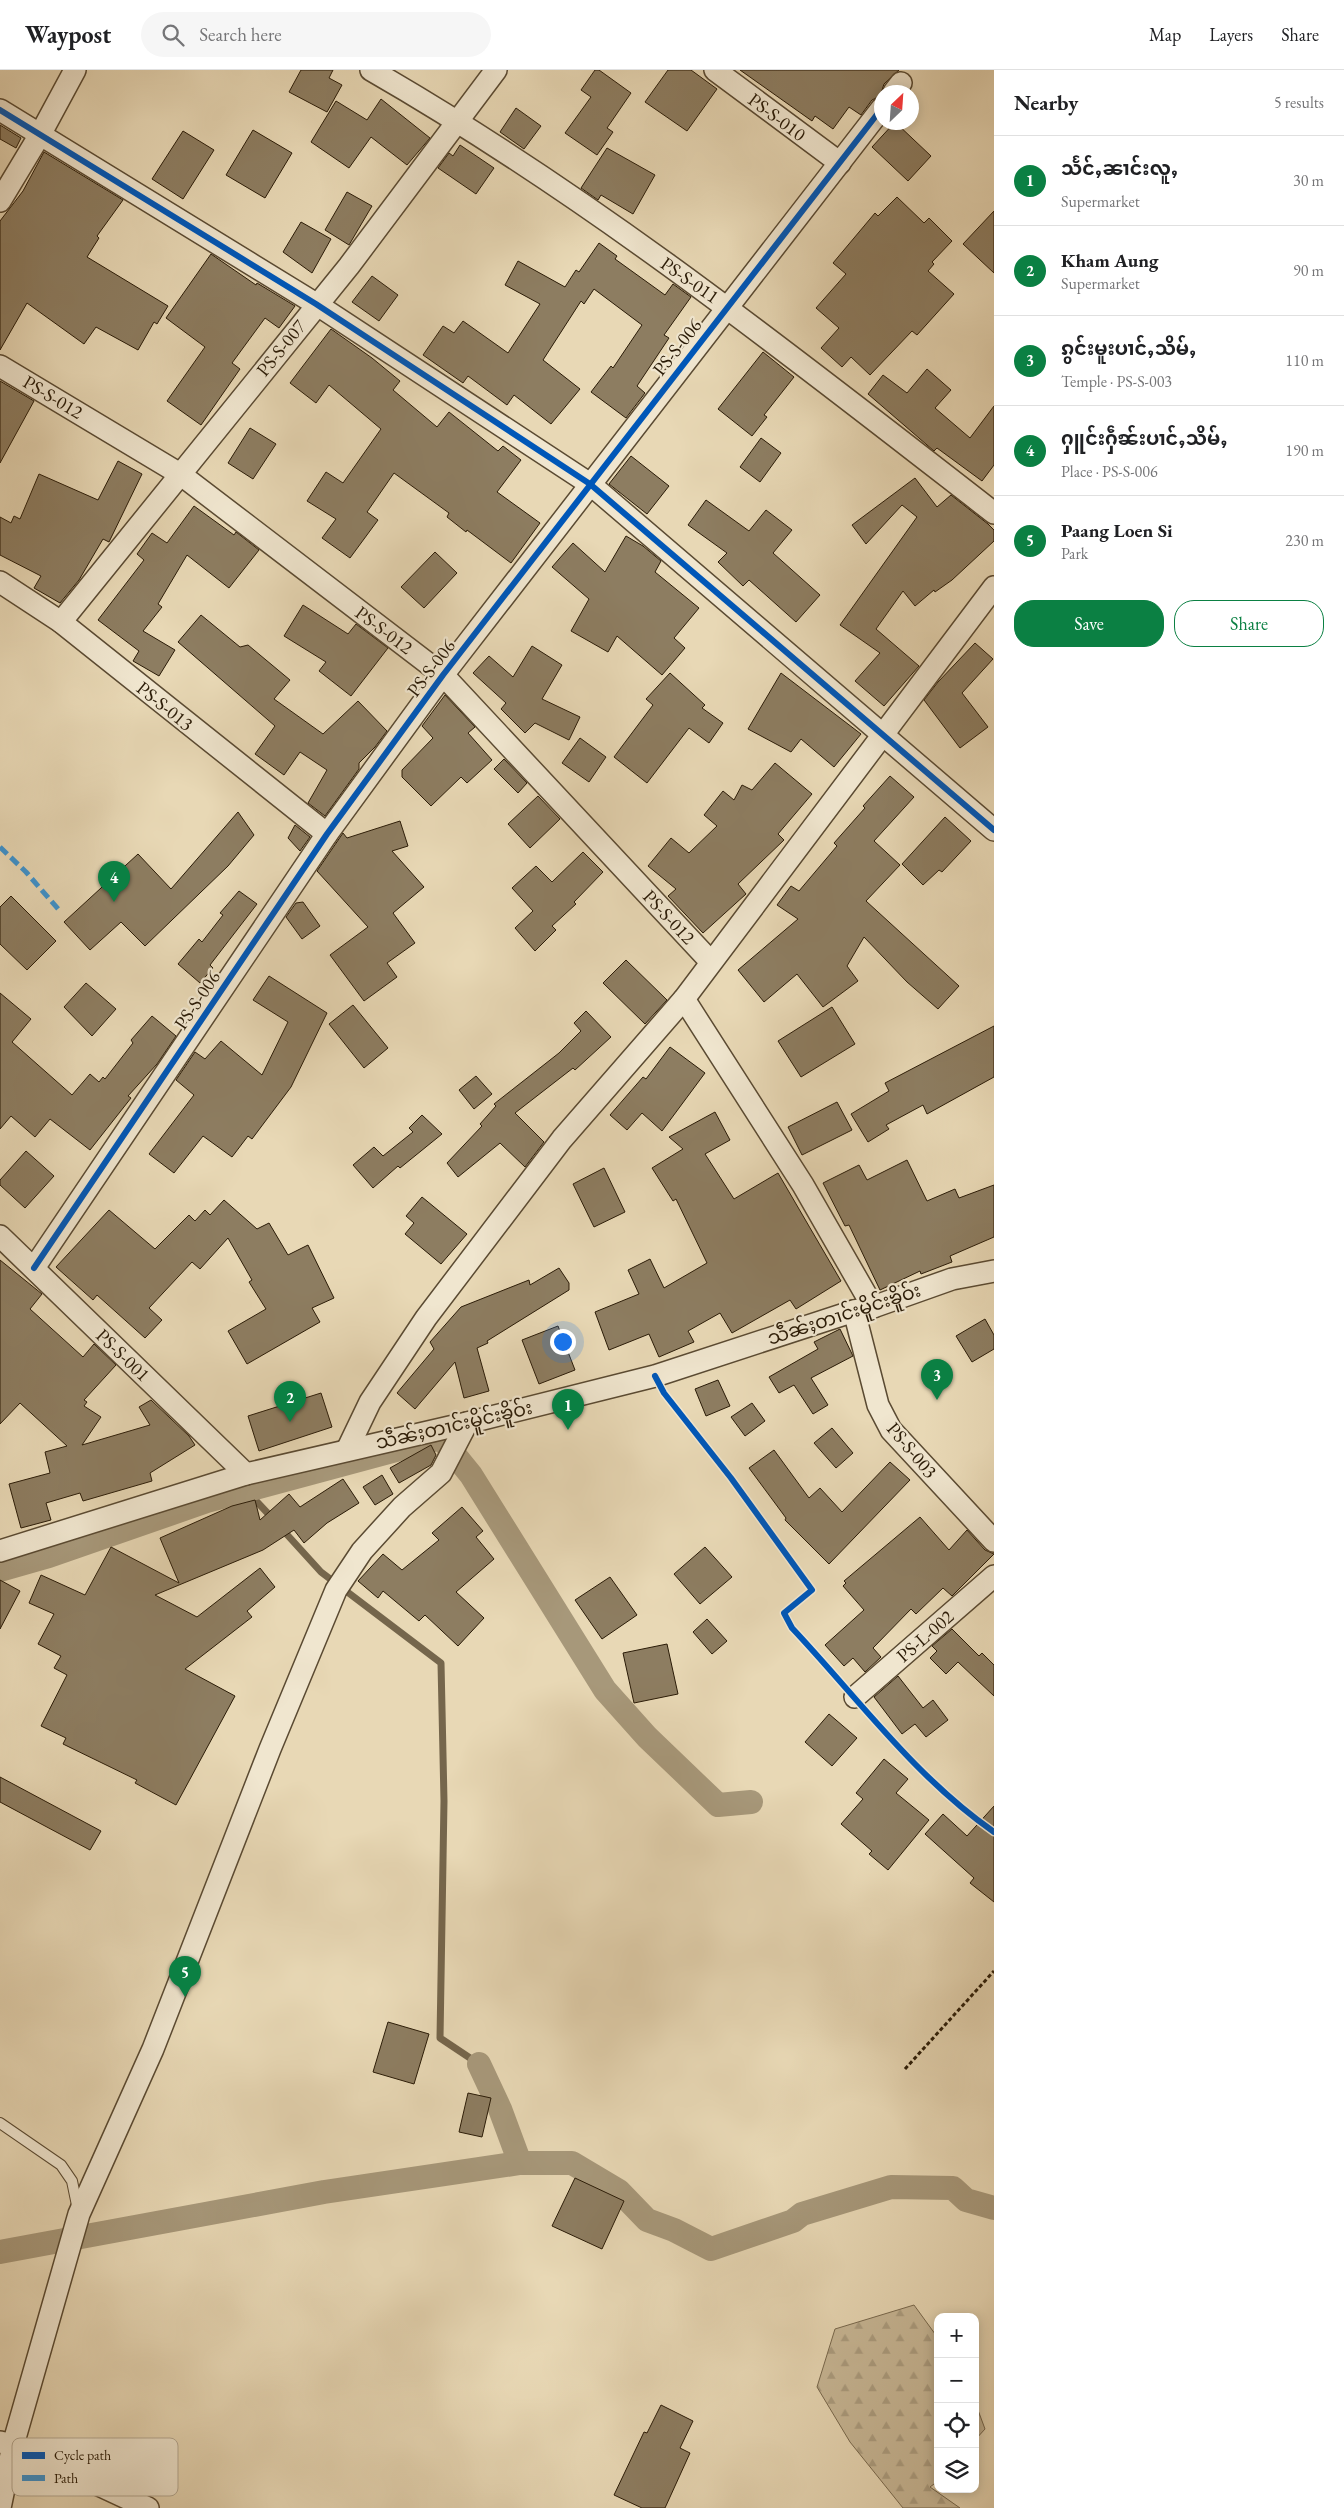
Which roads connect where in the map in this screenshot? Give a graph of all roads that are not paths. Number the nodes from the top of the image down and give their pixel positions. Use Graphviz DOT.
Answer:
graph roads {
  1 [pos="75,70"];
  2 [pos="371,70"];
  3 [pos="496,70"];
  4 [pos="715,70"];
  5 [pos="0,110"];
  6 [pos="874,118"];
  7 [pos="457,119"];
  8 [pos="41,133"];
  9 [pos="840,163"];
  10 [pos="0,201"];
  11 [pos="316,304"];
  12 [pos="728,306"];
  13 [pos="0,366"];
  14 [pos="180,474"];
  15 [pos="590,484"];
  16 [pos="994,513"];
  17 [pos="0,582"];
  18 [pos="994,586"];
  19 [pos="61,622"];
  20 [pos="444,675"];
  21 [pos="883,733"];
  22 [pos="994,830"];
  23 [pos="327,834"];
  24 [pos="711,962"];
  25 [pos="684,999"];
  26 [pos="0,1236"];
  27 [pos="34,1268"];
  28 [pos="994,1271"];
  29 [pos="863,1309"];
  30 [pos="467,1423"];
  31 [pos="347,1450"];
  32 [pos="246,1474"];
  33 [pos="994,1541"];
  34 [pos="0,1550"];
  35 [pos="994,1576"];
  36 [pos="856,1696"];
  37 [pos="0,2124"];
  38 [pos="79,2214"];
  39 [pos="6,2444"];
  40 [pos="121,2496"];
  41 [pos="0,2508"];
  42 [pos="148,2508"];
  1 -- 8 [label="street"];
  2 -- 7 [label="street, PS-S-011"];
  3 -- 7 [label="street, PS-S-007"];
  4 -- 9 [label="street, PS-S-010"];
  5 -- 8 [label="street"];
  6 -- 9 [label="street, PS-S-006"];
  7 -- 11 [label="street, PS-S-007"];
  7 -- 12 [label="street, PS-S-011"];
  8 -- 10 [label="street"];
  8 -- 11 [label="street"];
  9 -- 12 [label="street, PS-S-006"];
  11 -- 14 [label="street, PS-S-007"];
  11 -- 15 [label="street"];
  12 -- 15 [label="street, PS-S-006"];
  12 -- 16 [label="street, PS-S-011"];
  13 -- 14 [label="street, PS-S-012"];
  14 -- 19 [label="street, PS-S-007"];
  14 -- 20 [label="street, PS-S-012"];
  15 -- 20 [label="street, PS-S-006"];
  15 -- 21 [label="street"];
  17 -- 19 [label="street, PS-S-013"];
  18 -- 21 [label="street"];
  19 -- 23 [label="street, PS-S-013"];
  20 -- 23 [label="street, PS-S-006"];
  20 -- 24 [label="street, PS-S-012"];
  21 -- 22 [label="street"];
  21 -- 24 [label="street"];
  23 -- 27 [label="street, PS-S-006"];
  24 -- 25 [label="street"];
  25 -- 29 [label="street, PS-S-003"];
  25 -- 31 [label="street"];
  26 -- 27 [label="street, PS-S-001"];
  27 -- 32 [label="street, PS-S-001"];
  28 -- 29 [label="street, သဵၼ်ႈတၢင်းမိူင်းၶိူဝ်း"];
  29 -- 30 [label="street, သဵၼ်ႈတၢင်းမိူင်းၶိူဝ်း"];
  29 -- 33 [label="street, PS-S-003"];
  30 -- 31 [label="street, သဵၼ်ႈတၢင်းမိူင်းၶိူဝ်း"];
  30 -- 38 [label="street"];
  31 -- 32 [label="street, သဵၼ်ႈတၢင်းမိူင်းၶိူဝ်း"];
  32 -- 34 [label="street, သဵၼ်ႈတၢင်းမိူင်းၶိူဝ်း"];
  35 -- 36 [label="street, PS-L-002"];
  37 -- 38 [label="lane"];
  38 -- 39 [label="street"];
  39 -- 41 [label="street"];
  40 -- 42 [label="street"];
}
